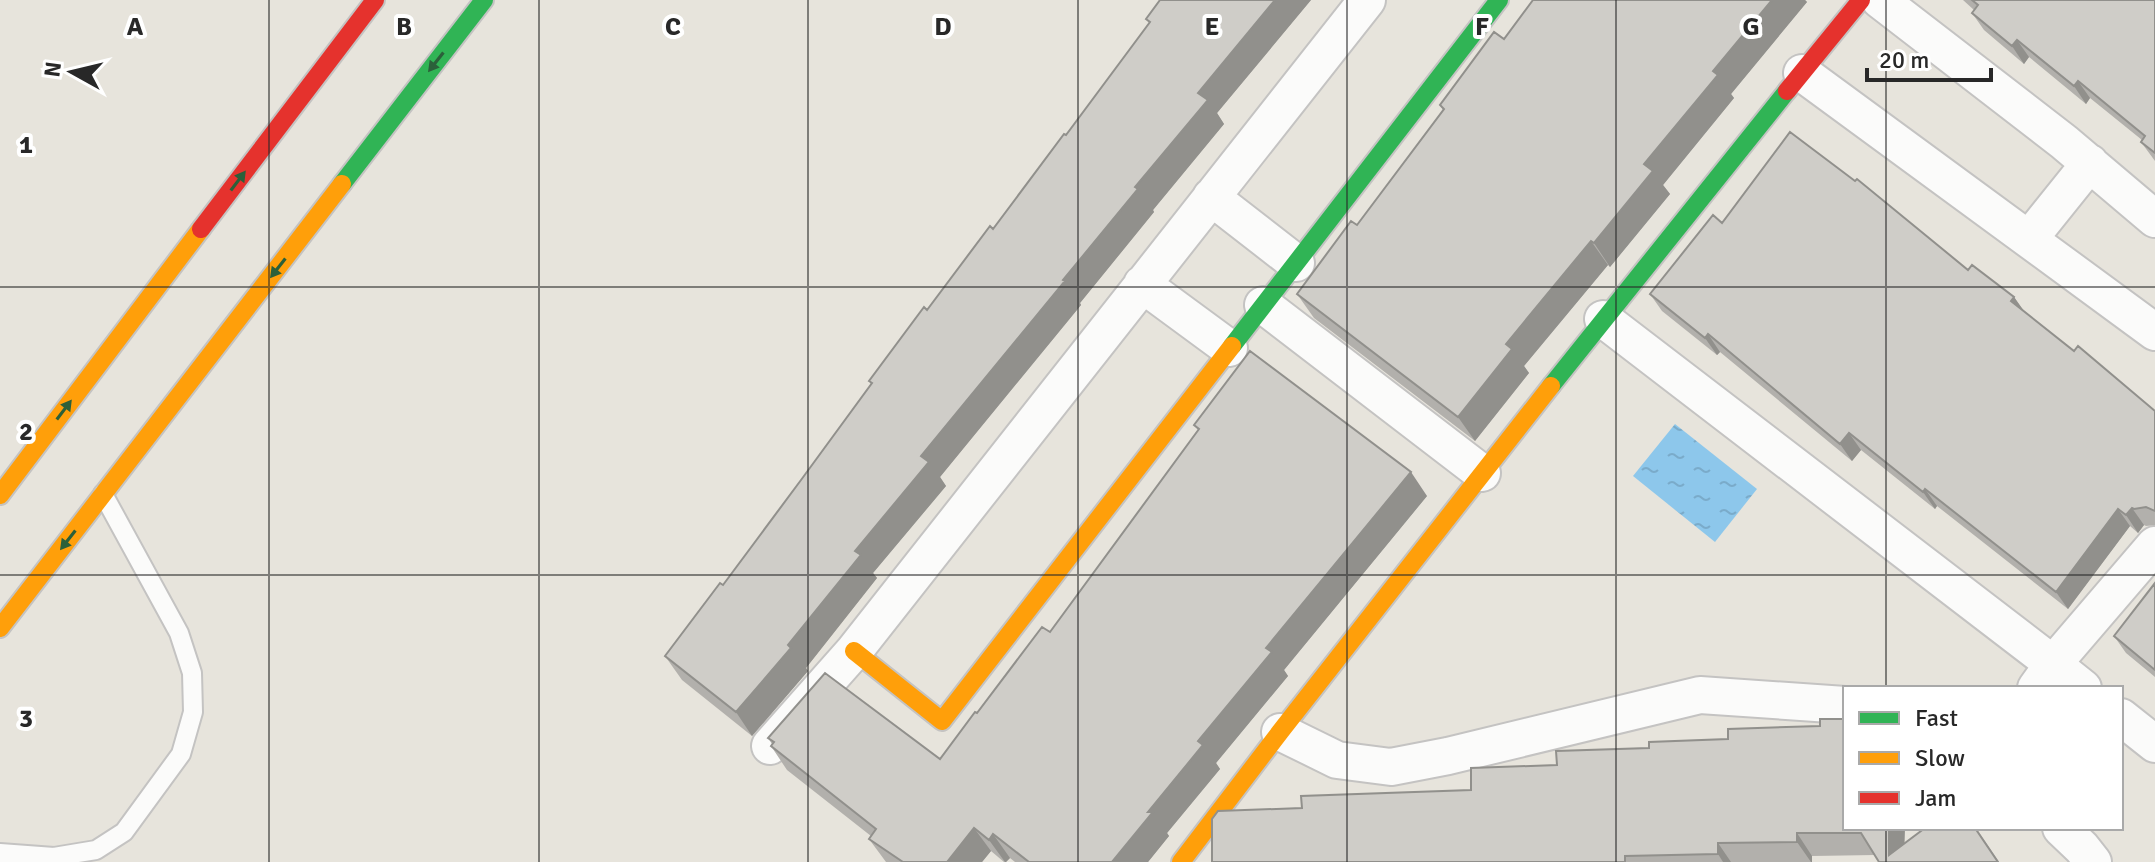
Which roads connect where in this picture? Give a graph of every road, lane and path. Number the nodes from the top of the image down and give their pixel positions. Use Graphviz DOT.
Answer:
graph roads {
  1 [pos="375,0"];
  2 [pos="484,0"];
  3 [pos="1367,0"];
  4 [pos="1499,0"];
  5 [pos="1861,0"];
  6 [pos="1880,0"];
  7 [pos="1802,73"];
  8 [pos="2090,163"];
  9 [pos="1211,197"];
  10 [pos="2155,219"];
  11 [pos="2029,239"];
  12 [pos="1296,263"];
  13 [pos="1142,284"];
  14 [pos="1263,305"];
  15 [pos="1603,319"];
  16 [pos="2155,332"];
  17 [pos="1229,348"];
  18 [pos="1482,473"];
  19 [pos="103,494"];
  20 [pos="0,495"];
  21 [pos="2155,545"];
  22 [pos="0,628"];
  23 [pos="854,651"];
  24 [pos="2044,676"];
  25 [pos="2076,686"];
  26 [pos="1843,705"];
  27 [pos="2123,719"];
  28 [pos="1280,732"];
  29 [pos="2155,744"];
  30 [pos="770,746"];
  31 [pos="2063,830"];
  32 [pos="0,853"];
  33 [pos="1181,862"];
  34 [pos="2093,862"];
  20 -- 1 [label="street, one-way"];
  2 -- 19 [label="street, one-way"];
  3 -- 9 [label="street"];
  4 -- 12 [label="street"];
  5 -- 7 [label="street"];
  6 -- 8 [label="street"];
  7 -- 11 [label="street"];
  7 -- 15 [label="street"];
  8 -- 10 [label="street"];
  8 -- 11 [label="street"];
  9 -- 12 [label="street"];
  9 -- 13 [label="street"];
  11 -- 16 [label="street"];
  12 -- 14 [label="street"];
  13 -- 17 [label="street"];
  13 -- 23 [label="street"];
  14 -- 17 [label="street"];
  14 -- 18 [label="street"];
  15 -- 18 [label="street"];
  15 -- 24 [label="street"];
  17 -- 23 [label="street"];
  18 -- 28 [label="street"];
  19 -- 22 [label="street, one-way"];
  19 -- 32 [label="lane"];
  21 -- 24 [label="street"];
  23 -- 30 [label="street"];
  24 -- 25 [label="street"];
  26 -- 28 [label="street"];
  27 -- 29 [label="street"];
  28 -- 33 [label="street"];
  31 -- 34 [label="street"];
}
